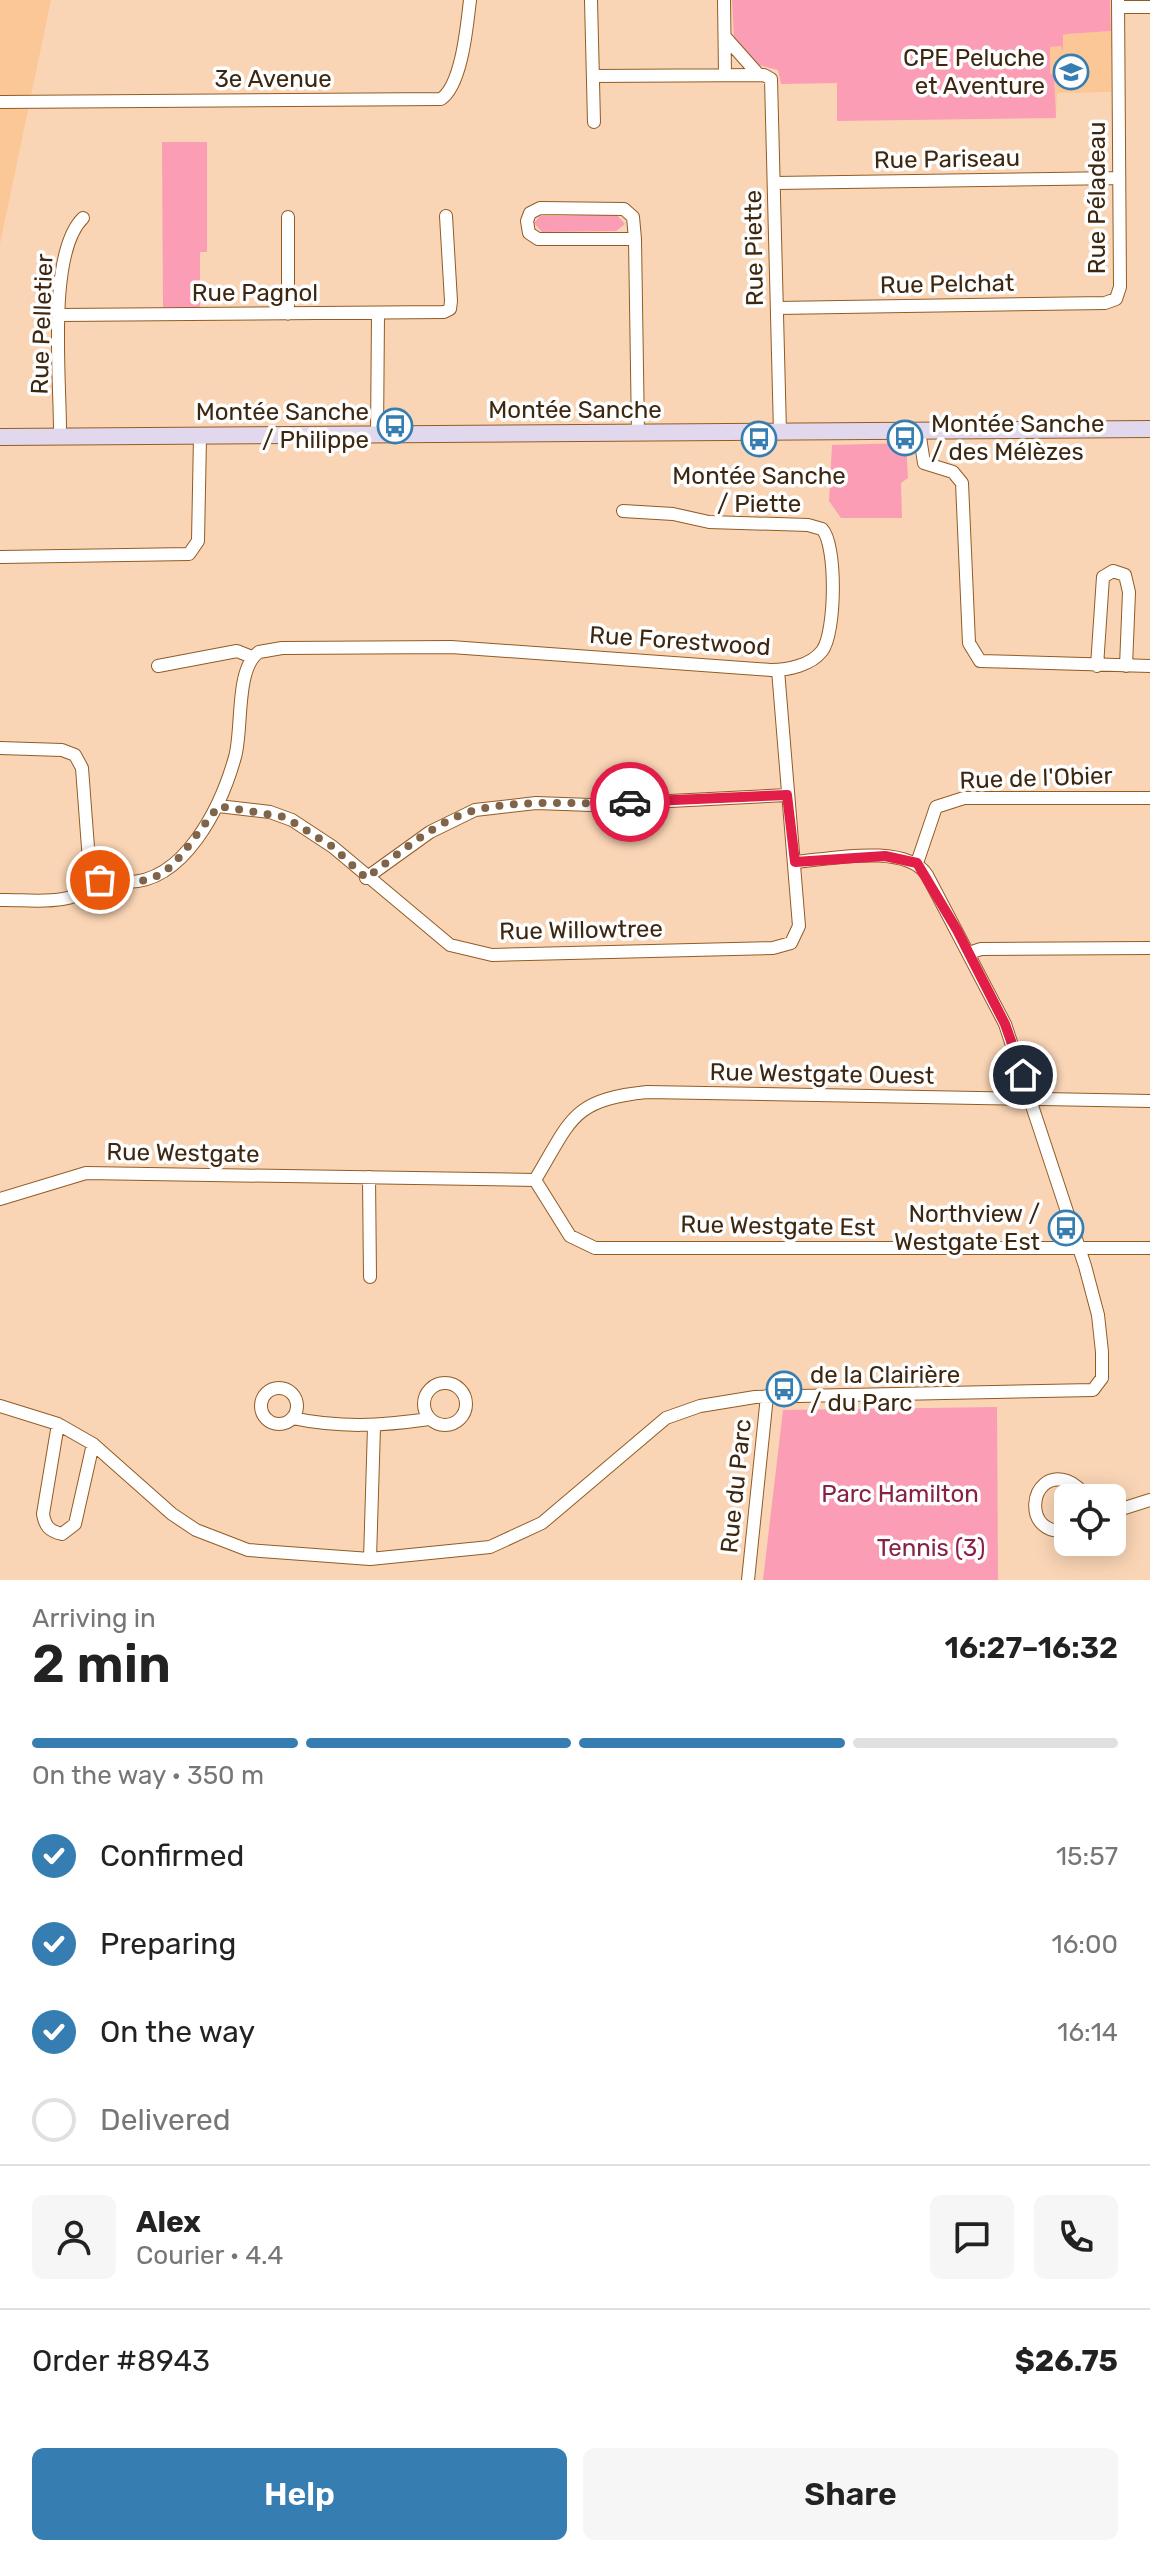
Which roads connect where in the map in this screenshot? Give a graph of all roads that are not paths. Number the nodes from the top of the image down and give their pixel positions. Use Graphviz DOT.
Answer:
graph roads {
  1 [pos="470,0"];
  2 [pos="591,0"];
  3 [pos="724,0"];
  4 [pos="1118,4"];
  5 [pos="1150,7"];
  6 [pos="725,35"];
  7 [pos="725,74"];
  8 [pos="758,74"];
  9 [pos="593,76"];
  10 [pos="0,102"];
  11 [pos="594,122"];
  12 [pos="1119,178"];
  13 [pos="775,183"];
  14 [pos="446,216"];
  15 [pos="288,217"];
  16 [pos="83,218"];
  17 [pos="635,239"];
  18 [pos="1116,299"];
  19 [pos="777,308"];
  20 [pos="288,314"];
  21 [pos="378,314"];
  22 [pos="60,315"];
  23 [pos="1150,429"];
  24 [pos="919,431"];
  25 [pos="780,432"];
  26 [pos="638,433"];
  27 [pos="377,435"];
  28 [pos="0,437"];
  29 [pos="60,437"];
  30 [pos="200,437"];
  31 [pos="623,511"];
  32 [pos="1,557"];
  33 [pos="252,657"];
  34 [pos="158,666"];
  35 [pos="1097,666"];
  36 [pos="1126,666"];
  37 [pos="1150,666"];
  38 [pos="778,670"];
  39 [pos="0,748"];
  40 [pos="787,795"];
  41 [pos="1150,798"];
  42 [pos="218,806"];
  43 [pos="795,862"];
  44 [pos="917,863"];
  45 [pos="366,878"];
  46 [pos="95,879"];
  47 [pos="0,900"];
  48 [pos="1150,948"];
  49 [pos="969,953"];
  50 [pos="1030,1100"];
  51 [pos="1150,1101"];
  52 [pos="369,1177"];
  53 [pos="535,1180"];
  54 [pos="0,1199"];
  55 [pos="1078,1248"];
  56 [pos="1150,1248"];
  57 [pos="370,1277"];
  58 [pos="767,1396"];
  59 [pos="0,1406"];
  60 [pos="292,1418"];
  61 [pos="429,1419"];
  62 [pos="58,1424"];
  63 [pos="374,1427"];
  64 [pos="93,1444"];
  65 [pos="1074,1484"];
  66 [pos="1150,1500"];
  67 [pos="1126,1508"];
  68 [pos="1054,1530"];
  69 [pos="370,1559"];
  70 [pos="748,1580"];
  1 -- 10 [label="street, 3e Avenue"];
  2 -- 9 [label="street"];
  3 -- 6 [label="street"];
  4 -- 5 [label="street"];
  4 -- 12 [label="street, Rue Péladeau"];
  6 -- 7 [label="street"];
  6 -- 8 [label="street, Rue Piette"];
  7 -- 8 [label="street"];
  7 -- 9 [label="street"];
  8 -- 13 [label="street, Rue Piette"];
  9 -- 11 [label="street"];
  12 -- 13 [label="street, Rue Pariseau"];
  12 -- 18 [label="street, Rue Péladeau"];
  13 -- 19 [label="street, Rue Piette"];
  14 -- 21 [label="street, Rue Pagnol"];
  15 -- 20 [label="street"];
  16 -- 22 [label="street, Rue Pelletier"];
  17 -- 17 [label="street"];
  17 -- 26 [label="street"];
  18 -- 19 [label="street, Rue Pelchat"];
  19 -- 25 [label="street, Rue Piette"];
  20 -- 21 [label="street, Rue Pagnol"];
  20 -- 22 [label="street, Rue Pagnol"];
  21 -- 27 [label="street"];
  22 -- 29 [label="street, Rue Pelletier"];
  23 -- 24 [label="street, Montée Sanche"];
  24 -- 25 [label="street, Montée Sanche"];
  24 -- 35 [label="street"];
  25 -- 26 [label="street, Montée Sanche"];
  26 -- 27 [label="street, Montée Sanche"];
  27 -- 30 [label="street, Montée Sanche"];
  28 -- 29 [label="street, Montée Sanche"];
  29 -- 30 [label="street, Montée Sanche"];
  30 -- 32 [label="street"];
  31 -- 38 [label="street, Rue Forestwood"];
  33 -- 34 [label="street, Rue Forestwood"];
  33 -- 38 [label="street, Rue Forestwood"];
  33 -- 42 [label="street"];
  35 -- 36 [label="street"];
  35 -- 36 [label="street"];
  36 -- 37 [label="street"];
  38 -- 40 [label="street, Rue Willowtree"];
  39 -- 46 [label="street"];
  40 -- 43 [label="street, Rue Willowtree"];
  40 -- 45 [label="street"];
  41 -- 44 [label="street, Rue de l'Obier"];
  42 -- 45 [label="street, Rue Willowtree"];
  42 -- 46 [label="street"];
  43 -- 44 [label="street"];
  43 -- 45 [label="street, Rue Willowtree"];
  44 -- 49 [label="street"];
  46 -- 47 [label="street"];
  48 -- 49 [label="street"];
  49 -- 50 [label="street"];
  50 -- 51 [label="street, Rue Westgate Ouest"];
  50 -- 53 [label="street, Rue Westgate Ouest"];
  50 -- 55 [label="street"];
  52 -- 53 [label="street, Rue Westgate"];
  52 -- 54 [label="street, Rue Westgate"];
  52 -- 57 [label="street"];
  53 -- 55 [label="street, Rue Westgate Est"];
  55 -- 56 [label="street, Rue Westgate Est"];
  55 -- 58 [label="street"];
  58 -- 69 [label="street"];
  58 -- 70 [label="street, Rue du Parc"];
  59 -- 62 [label="street"];
  60 -- 63 [label="street"];
  61 -- 63 [label="street"];
  62 -- 64 [label="street"];
  62 -- 64 [label="street"];
  63 -- 69 [label="street"];
  64 -- 69 [label="street"];
  65 -- 68 [label="street"];
  66 -- 67 [label="street"];
}
